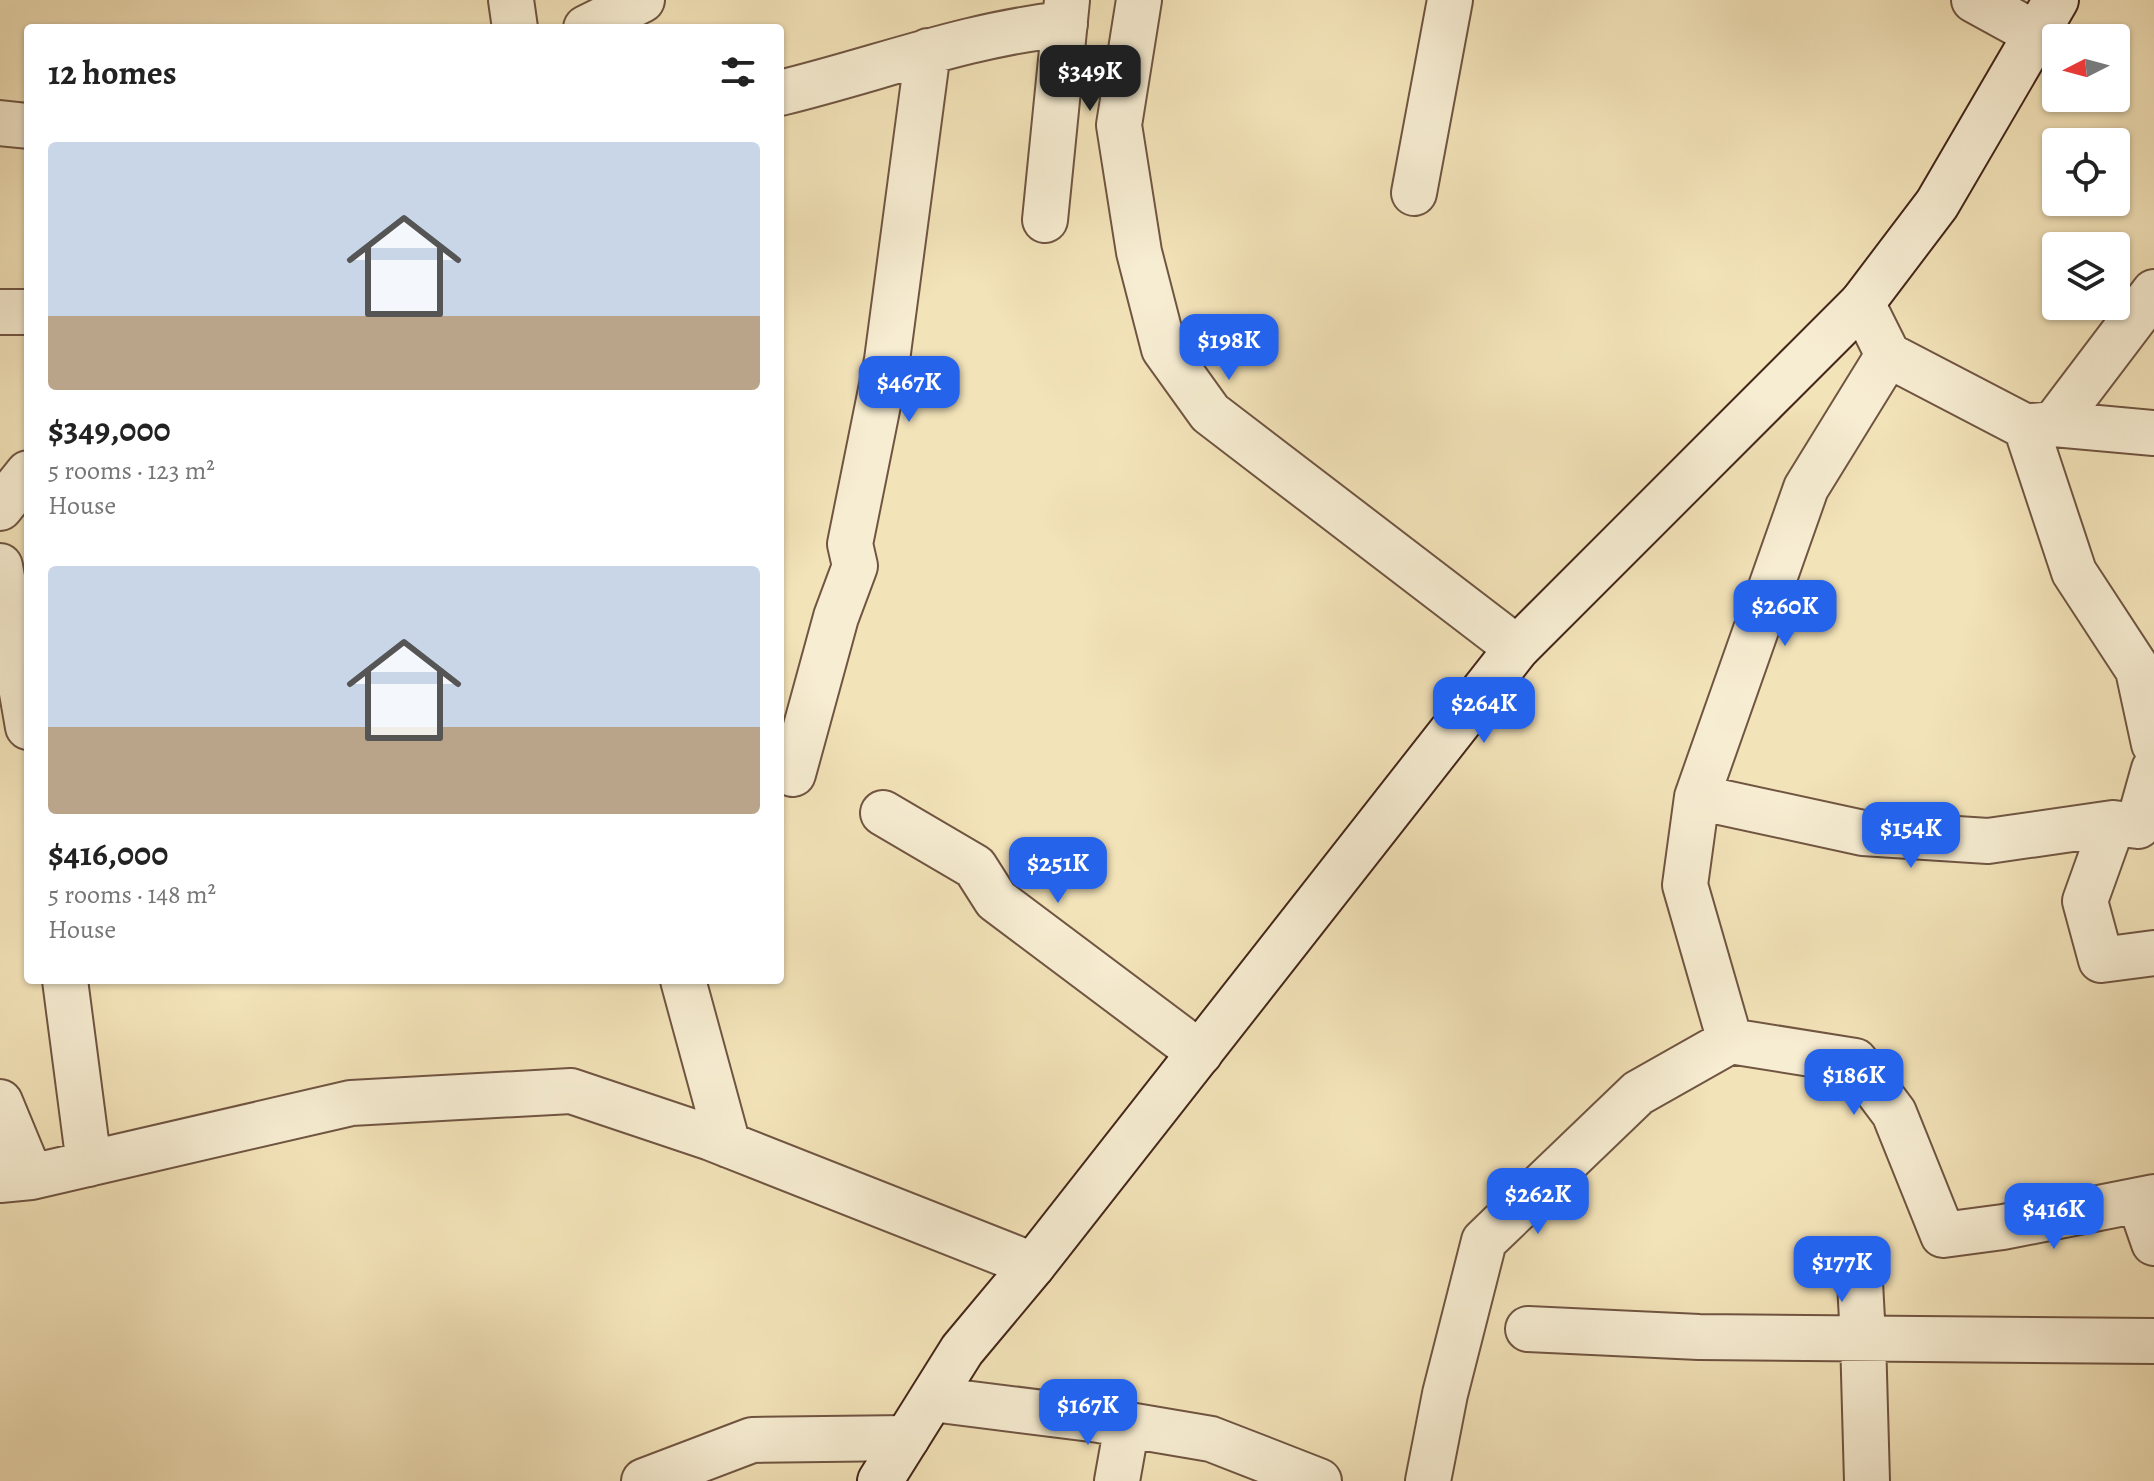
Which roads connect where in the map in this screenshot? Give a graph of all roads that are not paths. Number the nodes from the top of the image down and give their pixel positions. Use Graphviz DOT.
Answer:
graph roads {
  1 [pos="511,0"];
  2 [pos="642,0"];
  3 [pos="1450,0"];
  4 [pos="1974,0"];
  5 [pos="1135,1"];
  6 [pos="1066,12"];
  7 [pos="2046,17"];
  8 [pos="514,24"];
  9 [pos="594,24"];
  10 [pos="928,51"];
  11 [pos="784,92"];
  12 [pos="0,123"];
  13 [pos="24,126"];
  14 [pos="1414,193"];
  15 [pos="1045,220"];
  16 [pos="2154,292"];
  17 [pos="1862,303"];
  18 [pos="0,312"];
  19 [pos="24,312"];
  20 [pos="1888,355"];
  21 [pos="2040,425"];
  22 [pos="2154,433"];
  23 [pos="24,478"];
  24 [pos="0,508"];
  25 [pos="0,566"];
  26 [pos="1517,648"];
  27 [pos="24,704"];
  28 [pos="792,744"];
  29 [pos="2154,744"];
  30 [pos="2154,769"];
  31 [pos="1697,797"];
  32 [pos="883,813"];
  33 [pos="2113,823"];
  34 [pos="2154,953"];
  35 [pos="66,984"];
  36 [pos="684,984"];
  37 [pos="1730,1041"];
  38 [pos="1200,1053"];
  39 [pos="0,1102"];
  40 [pos="728,1145"];
  41 [pos="89,1164"];
  42 [pos="16,1179"];
  43 [pos="2146,1199"];
  44 [pos="2154,1243"];
  45 [pos="1859,1264"];
  46 [pos="1033,1265"];
  47 [pos="1528,1329"];
  48 [pos="1863,1338"];
  49 [pos="2154,1341"];
  50 [pos="932,1399"];
  51 [pos="1127,1425"];
  52 [pos="907,1438"];
  53 [pos="644,1481"];
  54 [pos="880,1481"];
  55 [pos="1117,1481"];
  56 [pos="1319,1481"];
  57 [pos="1428,1481"];
  58 [pos="1867,1481"];
  1 -- 8 [label="street"];
  2 -- 9 [label="street"];
  3 -- 14 [label="street"];
  4 -- 7 [label="street"];
  5 -- 26 [label="street"];
  6 -- 10 [label="street"];
  6 -- 15 [label="street"];
  7 -- 17 [label="street"];
  10 -- 11 [label="street"];
  10 -- 28 [label="street"];
  12 -- 13 [label="street"];
  16 -- 21 [label="street"];
  17 -- 20 [label="street"];
  17 -- 26 [label="street"];
  18 -- 19 [label="street"];
  20 -- 21 [label="street"];
  20 -- 31 [label="street"];
  21 -- 22 [label="street"];
  21 -- 29 [label="street"];
  23 -- 24 [label="street"];
  25 -- 27 [label="street"];
  26 -- 38 [label="street"];
  30 -- 33 [label="street"];
  31 -- 33 [label="street"];
  31 -- 37 [label="street"];
  32 -- 38 [label="street"];
  33 -- 34 [label="street"];
  35 -- 41 [label="street"];
  36 -- 40 [label="street"];
  37 -- 43 [label="street"];
  37 -- 57 [label="street"];
  38 -- 46 [label="street"];
  39 -- 42 [label="street"];
  40 -- 41 [label="street"];
  40 -- 46 [label="street"];
  41 -- 42 [label="street"];
  43 -- 44 [label="street"];
  45 -- 48 [label="street"];
  46 -- 50 [label="street"];
  47 -- 48 [label="street"];
  48 -- 49 [label="street"];
  48 -- 58 [label="street"];
  50 -- 51 [label="street"];
  50 -- 52 [label="street"];
  51 -- 55 [label="street"];
  51 -- 56 [label="street"];
  52 -- 53 [label="street"];
  52 -- 54 [label="street"];
}
